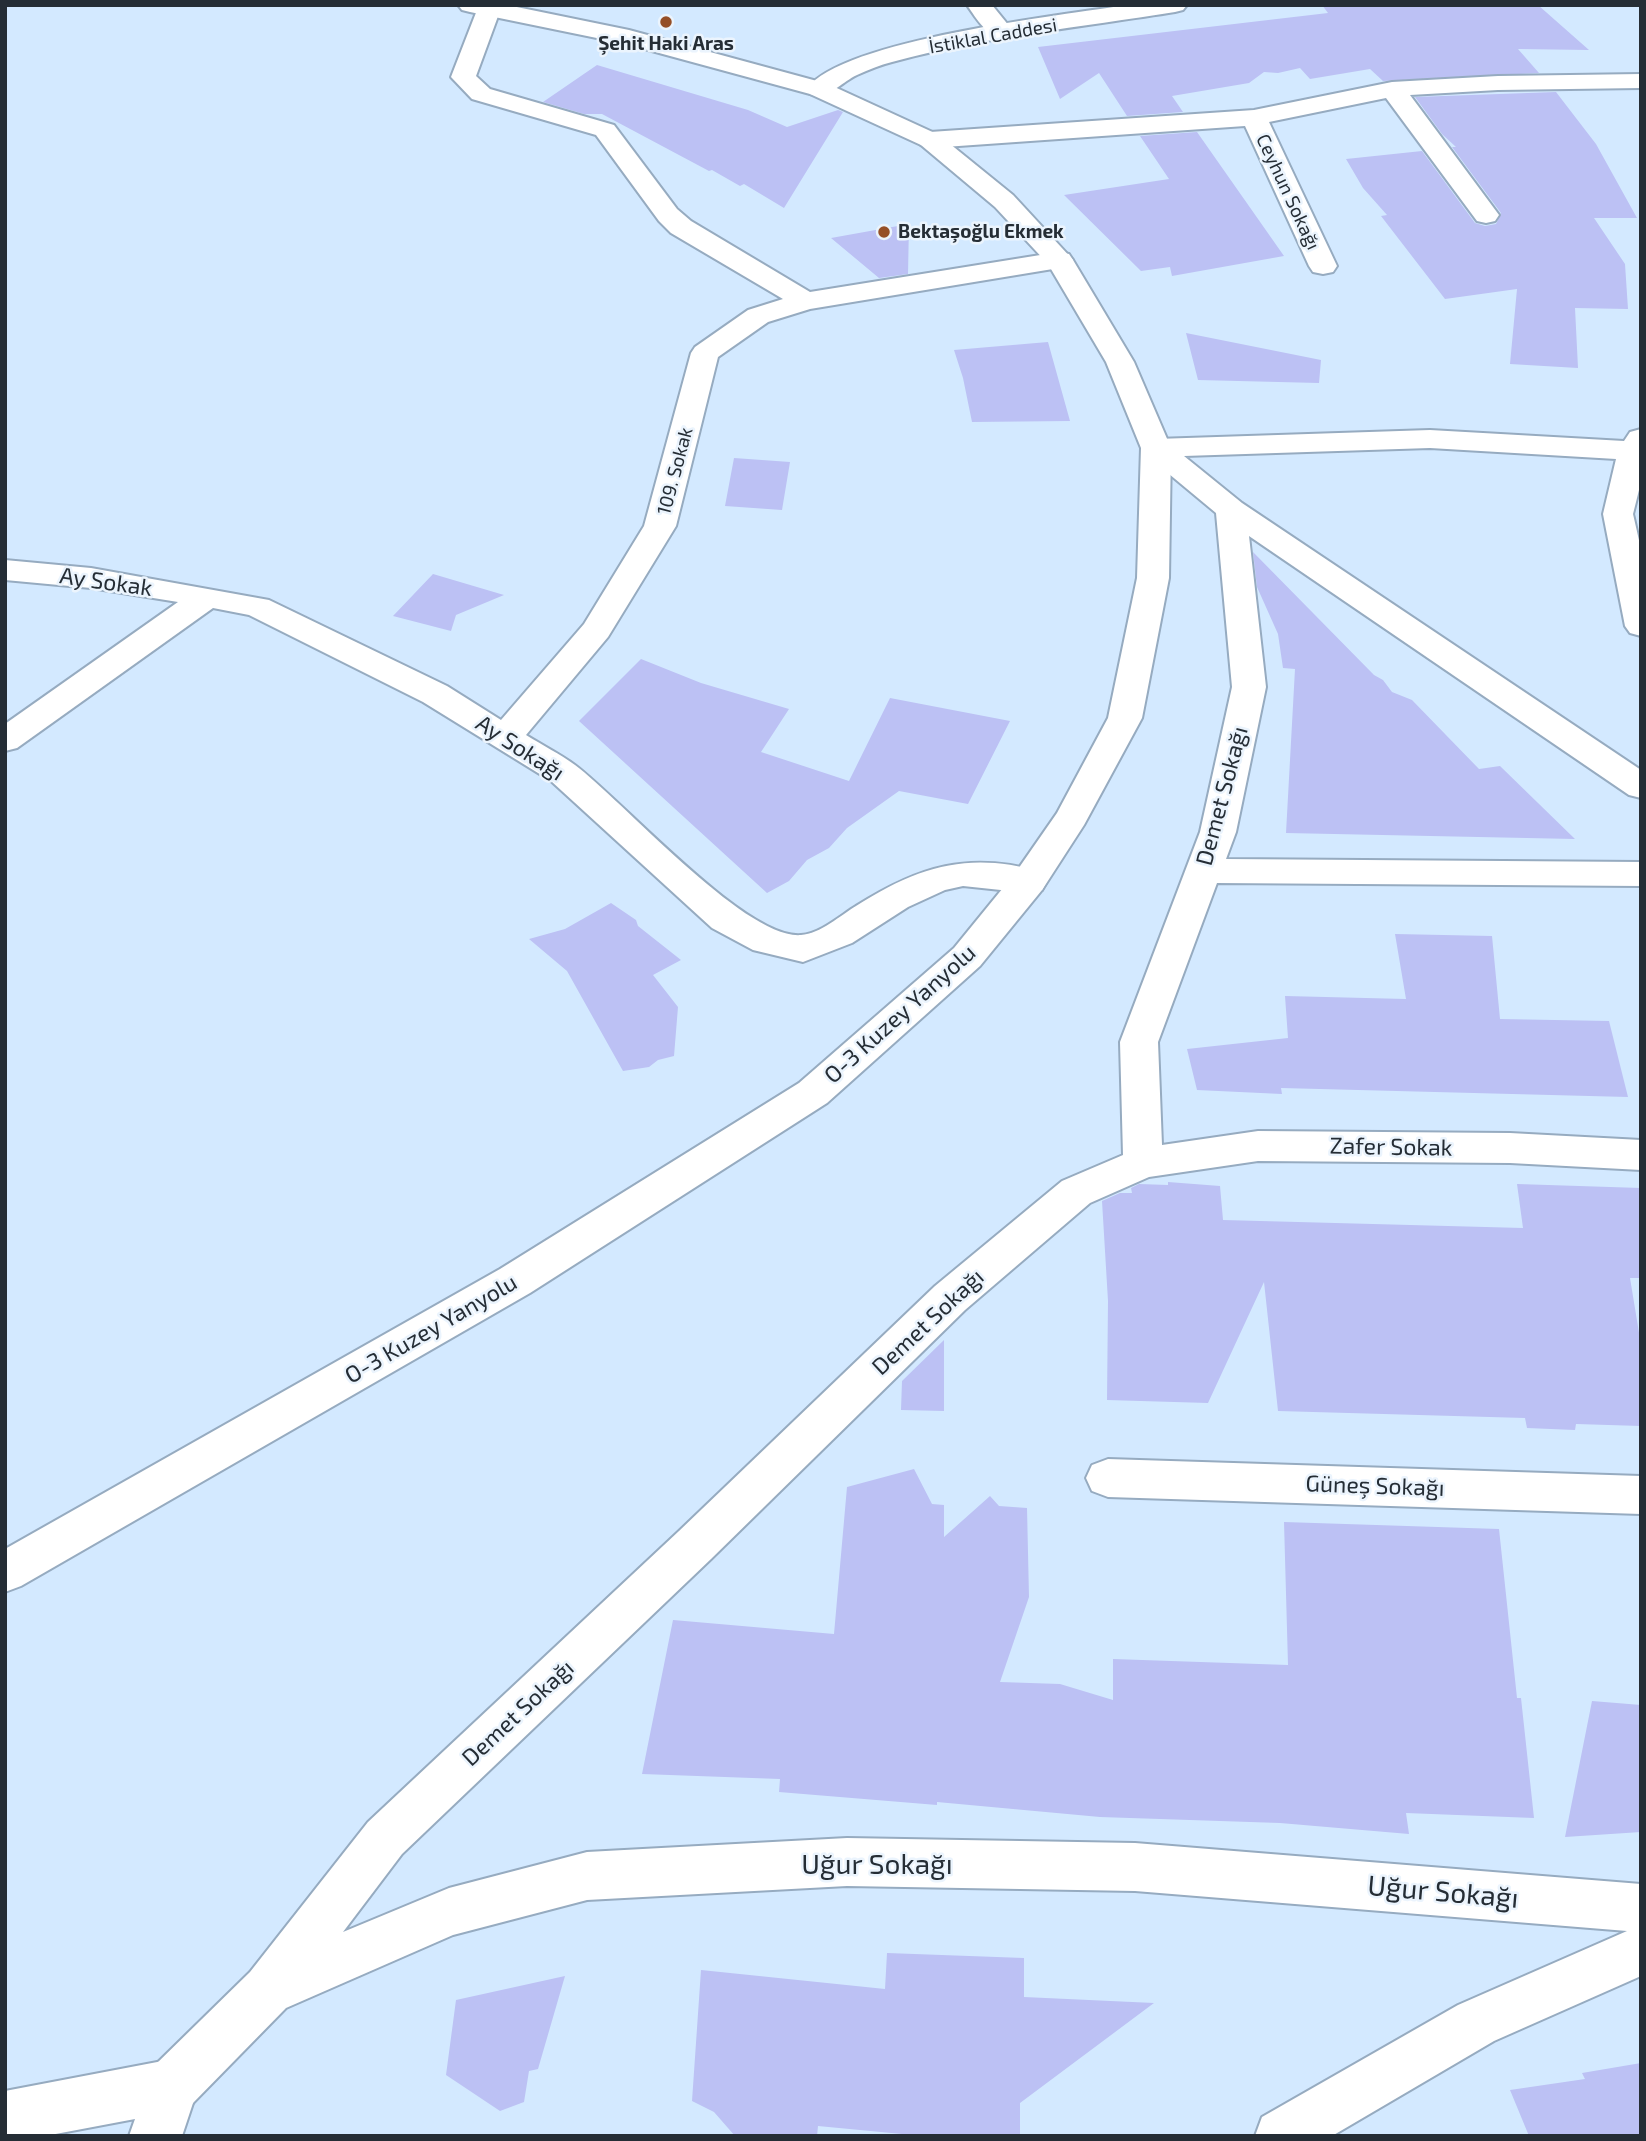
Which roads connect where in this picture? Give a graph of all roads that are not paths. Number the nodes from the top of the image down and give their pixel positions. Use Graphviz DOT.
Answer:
graph roads {
  1 [pos="979,5"];
  2 [pos="1175,5"];
  3 [pos="481,6"];
  4 [pos="1002,32"];
  5 [pos="1639,82"];
  6 [pos="820,89"];
  7 [pos="1392,89"];
  8 [pos="1254,118"];
  9 [pos="930,140"];
  10 [pos="1486,215"];
  11 [pos="1059,260"];
  12 [pos="1322,267"];
  13 [pos="806,300"];
  14 [pos="1638,446"];
  15 [pos="1156,449"];
  16 [pos="1231,510"];
  17 [pos="5,570"];
  18 [pos="207,597"];
  19 [pos="1641,626"];
  20 [pos="505,737"];
  21 [pos="5,740"];
  22 [pos="1641,788"];
  23 [pos="1203,871"];
  24 [pos="1641,874"];
  25 [pos="1029,881"];
  26 [pos="1641,1155"];
  27 [pos="1143,1163"];
  28 [pos="1108,1478"];
  29 [pos="1641,1495"];
  30 [pos="5,1572"];
  31 [pos="1641,1908"];
  32 [pos="1641,1950"];
  33 [pos="268,1990"];
  34 [pos="173,2085"];
  35 [pos="5,2117"];
  36 [pos="155,2136"];
  37 [pos="1280,2136"];
  1 -- 4 [label="street"];
  2 -- 4 [label="street, İstiklal Caddesi"];
  3 -- 6 [label="street, O-3 Kuzey Yanyolu"];
  3 -- 13 [label="street"];
  4 -- 6 [label="street, İstiklal Caddesi"];
  5 -- 7 [label="street"];
  6 -- 9 [label="street, O-3 Kuzey Yanyolu"];
  7 -- 8 [label="street"];
  7 -- 10 [label="street"];
  8 -- 9 [label="street"];
  8 -- 12 [label="street, Ceyhun Sokağı"];
  9 -- 11 [label="street, O-3 Kuzey Yanyolu"];
  11 -- 13 [label="street, 109. Sokak"];
  11 -- 15 [label="street, O-3 Kuzey Yanyolu"];
  13 -- 20 [label="street, 109. Sokak"];
  14 -- 15 [label="street"];
  14 -- 19 [label="street"];
  15 -- 16 [label="street"];
  15 -- 25 [label="street, O-3 Kuzey Yanyolu"];
  16 -- 22 [label="street"];
  16 -- 23 [label="street, Demet Sokağı"];
  17 -- 18 [label="street, Ay Sokak"];
  18 -- 20 [label="street, Ay Sokağı"];
  18 -- 21 [label="street"];
  20 -- 25 [label="street, Ay Sokağı"];
  23 -- 24 [label="street"];
  23 -- 27 [label="street, Demet Sokağı"];
  25 -- 30 [label="street, O-3 Kuzey Yanyolu"];
  26 -- 27 [label="street, Zafer Sokak"];
  27 -- 33 [label="street, Demet Sokağı"];
  28 -- 29 [label="street, Güneş Sokağı"];
  31 -- 33 [label="street, Uğur Sokağı"];
  32 -- 37 [label="street"];
  33 -- 34 [label="street, Uğur Sokağı"];
  34 -- 35 [label="street"];
  34 -- 36 [label="street"];
}
